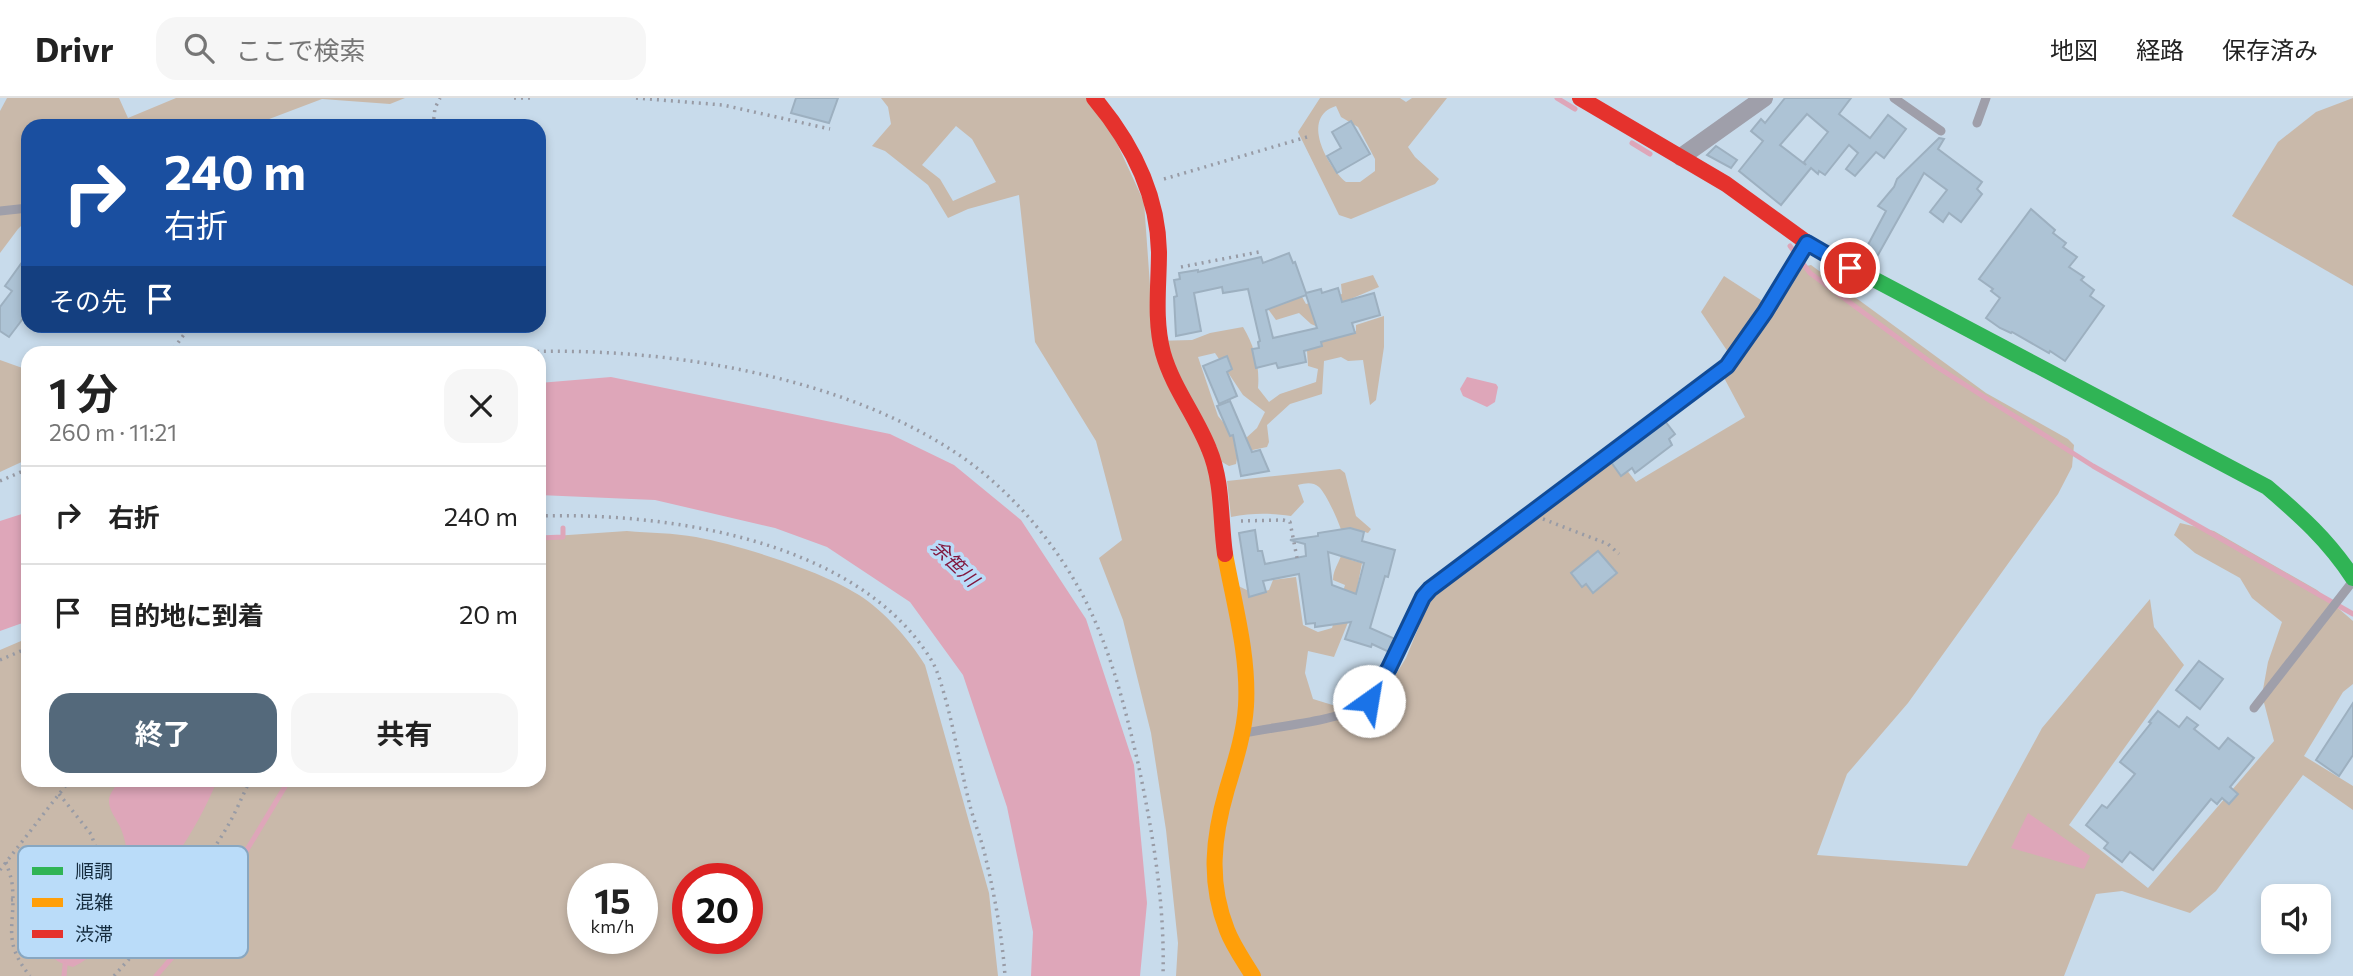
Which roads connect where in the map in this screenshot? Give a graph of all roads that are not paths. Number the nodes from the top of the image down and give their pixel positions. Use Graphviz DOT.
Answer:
graph roads {
  1 [pos="1094,98"];
  2 [pos="1580,98"];
  3 [pos="1764,98"];
  4 [pos="1894,98"];
  5 [pos="1986,98"];
  6 [pos="1977,123"];
  7 [pos="1941,131"];
  8 [pos="1681,157"];
  9 [pos="21,209"];
  10 [pos="0,211"];
  11 [pos="1807,243"];
  12 [pos="2353,579"];
  13 [pos="2255,708"];
  14 [pos="1243,733"];
  15 [pos="1253,976"];
  1 -- 14 [label="street"];
  2 -- 8 [label="street"];
  3 -- 8 [label="street"];
  4 -- 7 [label="lane"];
  5 -- 6 [label="lane"];
  8 -- 11 [label="street"];
  9 -- 10 [label="lane"];
  11 -- 12 [label="street"];
  11 -- 14 [label="lane"];
  12 -- 13 [label="lane"];
  14 -- 15 [label="street"];
}
